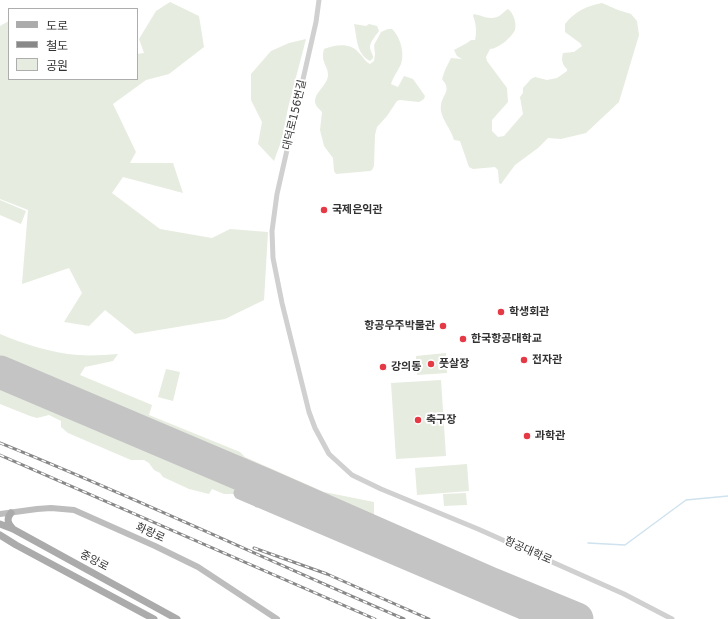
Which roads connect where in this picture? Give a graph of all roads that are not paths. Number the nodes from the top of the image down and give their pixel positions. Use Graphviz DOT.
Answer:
graph roads {
  1 [pos="319,0"];
  2 [pos="381,489"];
  3 [pos="11,513"];
  4 [pos="0,514"];
  5 [pos="0,524"];
  6 [pos="13,529"];
  7 [pos="0,535"];
  8 [pos="154,619"];
  9 [pos="177,619"];
  10 [pos="277,619"];
  11 [pos="672,619"];
  1 -- 2 [label="street, 대덕로156번길"];
  2 -- 11 [label="street, 항공대학로"];
  3 -- 4 [label="main road, 화랑로"];
  3 -- 6 [label="main road"];
  3 -- 10 [label="main road, 화랑로"];
  5 -- 6 [label="main road, 중앙로"];
  6 -- 9 [label="main road, 중앙로"];
  7 -- 8 [label="main road, 중앙로"];
}
